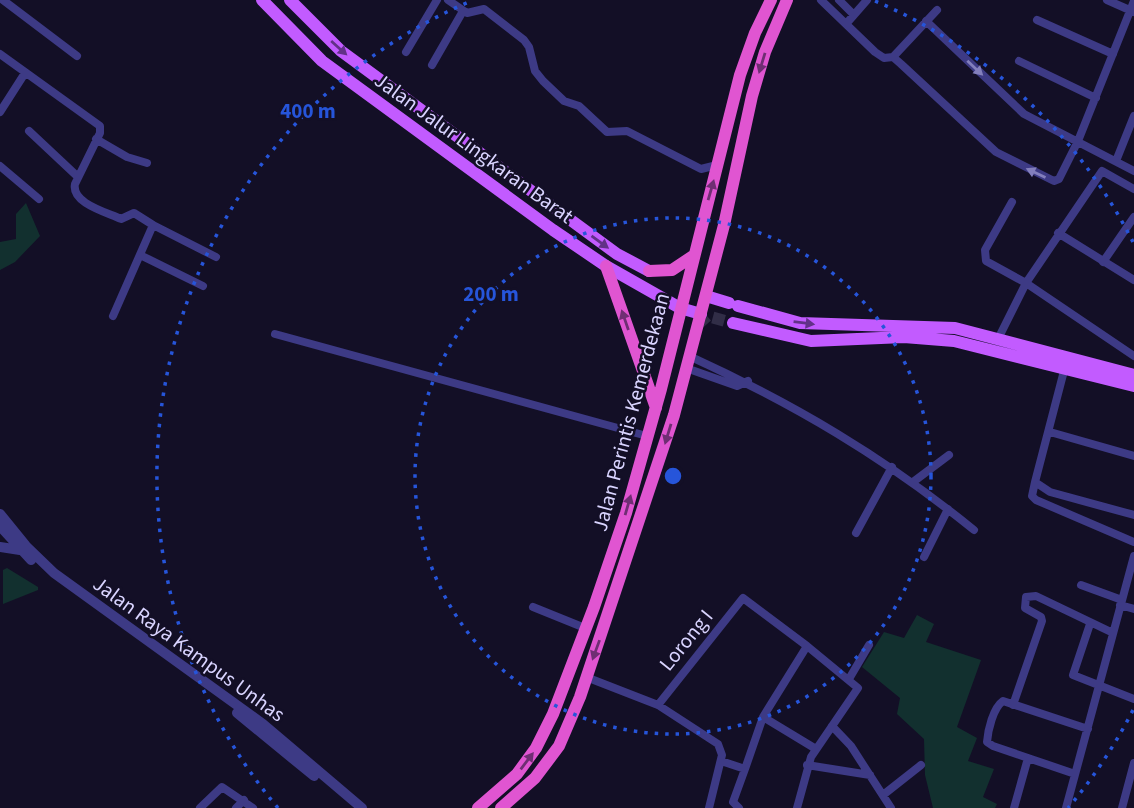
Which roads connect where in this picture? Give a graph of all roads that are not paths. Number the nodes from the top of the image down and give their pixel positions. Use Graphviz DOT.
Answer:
graph roads {
  1 [pos="3,0"];
  2 [pos="262,0"];
  3 [pos="290,0"];
  4 [pos="437,0"];
  5 [pos="448,0"];
  6 [pos="771,0"];
  7 [pos="787,0"];
  8 [pos="821,0"];
  9 [pos="839,0"];
  10 [pos="867,0"];
  11 [pos="1107,0"];
  12 [pos="1134,1"];
  13 [pos="937,10"];
  14 [pos="463,11"];
  15 [pos="1132,11"];
  16 [pos="854,15"];
  17 [pos="1037,20"];
  18 [pos="926,21"];
  19 [pos="845,24"];
  20 [pos="406,51"];
  21 [pos="0,54"];
  22 [pos="1112,54"];
  23 [pos="77,56"];
  24 [pos="893,57"];
  25 [pos="1020,61"];
  26 [pos="432,65"];
  27 [pos="25,74"];
  28 [pos="1096,98"];
  29 [pos="0,113"];
  30 [pos="1134,116"];
  31 [pos="29,131"];
  32 [pos="96,139"];
  33 [pos="1078,141"];
  34 [pos="1116,161"];
  35 [pos="147,163"];
  36 [pos="718,165"];
  37 [pos="0,166"];
  38 [pos="1134,171"];
  39 [pos="78,177"];
  40 [pos="1134,189"];
  41 [pos="39,199"];
  42 [pos="1012,202"];
  43 [pos="1134,217"];
  44 [pos="153,225"];
  45 [pos="1058,233"];
  46 [pos="140,255"];
  47 [pos="693,256"];
  48 [pos="216,257"];
  49 [pos="1103,262"];
  50 [pos="606,266"];
  51 [pos="649,271"];
  52 [pos="1134,280"];
  53 [pos="1026,283"];
  54 [pos="203,286"];
  55 [pos="684,290"];
  56 [pos="706,296"];
  57 [pos="678,314"];
  58 [pos="113,316"];
  59 [pos="699,319"];
  60 [pos="733,323"];
  61 [pos="275,334"];
  62 [pos="954,335"];
  63 [pos="998,339"];
  64 [pos="1134,356"];
  65 [pos="688,362"];
  66 [pos="1067,362"];
  67 [pos="1134,375"];
  68 [pos="1134,386"];
  69 [pos="656,408"];
  70 [pos="1050,432"];
  71 [pos="647,436"];
  72 [pos="949,455"];
  73 [pos="1134,457"];
  74 [pos="892,467"];
  75 [pos="913,482"];
  76 [pos="1035,482"];
  77 [pos="948,509"];
  78 [pos="0,514"];
  79 [pos="1134,515"];
  80 [pos="0,526"];
  81 [pos="974,530"];
  82 [pos="856,533"];
  83 [pos="1134,542"];
  84 [pos="0,547"];
  85 [pos="20,550"];
  86 [pos="1134,556"];
  87 [pos="924,557"];
  88 [pos="63,584"];
  89 [pos="1080,585"];
  90 [pos="1121,603"];
  91 [pos="533,607"];
  92 [pos="1134,609"];
  93 [pos="1090,624"];
  94 [pos="585,628"];
  95 [pos="1111,632"];
  96 [pos="869,645"];
  97 [pos="807,646"];
  98 [pos="586,677"];
  99 [pos="849,679"];
  100 [pos="1097,686"];
  101 [pos="562,690"];
  102 [pos="580,697"];
  103 [pos="1134,699"];
  104 [pos="658,705"];
  105 [pos="1013,705"];
  106 [pos="763,717"];
  107 [pos="254,722"];
  108 [pos="832,726"];
  109 [pos="1088,729"];
  110 [pos="816,749"];
  111 [pos="1028,758"];
  112 [pos="721,761"];
  113 [pos="807,765"];
  114 [pos="921,765"];
  115 [pos="1134,765"];
  116 [pos="745,769"];
  117 [pos="1075,774"];
  118 [pos="870,775"];
  119 [pos="883,795"];
  120 [pos="244,800"];
  121 [pos="200,808"];
  122 [pos="236,808"];
  123 [pos="253,808"];
  124 [pos="352,808"];
  125 [pos="362,808"];
  126 [pos="478,808"];
  127 [pos="500,808"];
  128 [pos="709,808"];
  129 [pos="739,808"];
  130 [pos="797,808"];
  131 [pos="891,808"];
  132 [pos="1014,808"];
  133 [pos="1066,808"];
  134 [pos="1122,808"];
  1 -- 23 [label="street"];
  2 -- 50 [label="main road, Jalan Jalur Lingkaran Barat"];
  3 -- 51 [label="main road, Jalan Jalur Lingkaran Barat, one-way"];
  4 -- 20 [label="street"];
  5 -- 14 [label="street"];
  6 -- 36 [label="highway, Jalan Perintis Kemerdekaan"];
  7 -- 56 [label="highway, Jalan Perintis Kemerdekaan, one-way"];
  8 -- 19 [label="street"];
  9 -- 16 [label="street"];
  10 -- 16 [label="street"];
  11 -- 15 [label="street"];
  12 -- 15 [label="street"];
  13 -- 18 [label="street"];
  14 -- 26 [label="street"];
  14 -- 36 [label="street"];
  15 -- 22 [label="street"];
  16 -- 19 [label="street"];
  17 -- 22 [label="street"];
  18 -- 24 [label="street"];
  18 -- 33 [label="street, one-way"];
  19 -- 24 [label="street"];
  21 -- 27 [label="street"];
  22 -- 28 [label="street"];
  33 -- 24 [label="street, one-way"];
  25 -- 28 [label="street"];
  27 -- 29 [label="street"];
  27 -- 32 [label="street"];
  28 -- 33 [label="street"];
  30 -- 34 [label="street"];
  31 -- 39 [label="street"];
  32 -- 35 [label="street"];
  32 -- 39 [label="street"];
  33 -- 34 [label="street"];
  34 -- 38 [label="street"];
  47 -- 36 [label="highway, Jalan Perintis Kemerdekaan, one-way"];
  37 -- 41 [label="street"];
  39 -- 44 [label="street"];
  40 -- 45 [label="street"];
  42 -- 53 [label="street"];
  43 -- 49 [label="street"];
  44 -- 46 [label="street"];
  44 -- 48 [label="street"];
  45 -- 49 [label="street"];
  45 -- 53 [label="street"];
  46 -- 54 [label="street"];
  46 -- 58 [label="street"];
  47 -- 51 [label="highway"];
  47 -- 55 [label="highway, Jalan Perintis Kemerdekaan"];
  49 -- 52 [label="street"];
  50 -- 57 [label="main road, Jalan Jalur Lingkaran Barat"];
  69 -- 50 [label="highway, one-way"];
  53 -- 63 [label="street"];
  53 -- 64 [label="street"];
  55 -- 56 [label="highway"];
  55 -- 57 [label="highway, Jalan Perintis Kemerdekaan"];
  56 -- 59 [label="highway, Jalan Perintis Kemerdekaan"];
  56 -- 62 [label="main road, one-way"];
  57 -- 59 [label="main road, Jalan Jalur Lingkaran Barat"];
  57 -- 69 [label="highway, Jalan Perintis Kemerdekaan"];
  59 -- 65 [label="highway, Jalan Perintis Kemerdekaan"];
  60 -- 62 [label="main road"];
  61 -- 71 [label="street"];
  62 -- 63 [label="main road"];
  62 -- 66 [label="main road"];
  63 -- 66 [label="main road"];
  65 -- 74 [label="street"];
  65 -- 98 [label="highway, Jalan Perintis Kemerdekaan, one-way"];
  66 -- 67 [label="main road"];
  66 -- 68 [label="main road"];
  66 -- 70 [label="street"];
  69 -- 71 [label="highway, Jalan Perintis Kemerdekaan"];
  70 -- 73 [label="street"];
  70 -- 76 [label="street"];
  94 -- 71 [label="highway, Jalan Perintis Kemerdekaan, one-way"];
  72 -- 75 [label="street"];
  74 -- 75 [label="street"];
  74 -- 82 [label="street"];
  75 -- 77 [label="street"];
  76 -- 79 [label="street"];
  76 -- 83 [label="street"];
  77 -- 81 [label="street"];
  77 -- 87 [label="street"];
  78 -- 88 [label="street, Jalan Raya Kampus Unhas"];
  80 -- 85 [label="street, Jalan Raya Kampus Unhas"];
  84 -- 85 [label="street"];
  85 -- 88 [label="street, Jalan Raya Kampus Unhas"];
  86 -- 90 [label="street"];
  88 -- 107 [label="street, Jalan Raya Kampus Unhas"];
  89 -- 90 [label="street"];
  90 -- 92 [label="street"];
  90 -- 95 [label="street"];
  91 -- 94 [label="street"];
  93 -- 95 [label="street"];
  93 -- 100 [label="street"];
  93 -- 105 [label="street"];
  94 -- 101 [label="highway, Jalan Perintis Kemerdekaan"];
  95 -- 100 [label="street"];
  96 -- 99 [label="street"];
  97 -- 99 [label="street"];
  97 -- 104 [label="street, Lorong I"];
  97 -- 106 [label="street"];
  98 -- 102 [label="highway, Jalan Perintis Kemerdekaan"];
  98 -- 104 [label="street"];
  99 -- 108 [label="street"];
  100 -- 103 [label="street"];
  100 -- 109 [label="street"];
  101 -- 102 [label="highway"];
  126 -- 101 [label="highway, Jalan Perintis Kemerdekaan, one-way"];
  102 -- 127 [label="highway, Jalan Perintis Kemerdekaan"];
  104 -- 112 [label="street"];
  105 -- 109 [label="street"];
  105 -- 111 [label="street"];
  106 -- 110 [label="street"];
  106 -- 116 [label="street"];
  107 -- 124 [label="street, Jalan Raya Kampus Unhas"];
  107 -- 125 [label="street, Jalan Raya Kampus Unhas"];
  108 -- 110 [label="street"];
  108 -- 118 [label="street"];
  109 -- 117 [label="street"];
  110 -- 113 [label="street"];
  111 -- 117 [label="street"];
  111 -- 132 [label="street"];
  112 -- 116 [label="street"];
  112 -- 128 [label="street"];
  113 -- 118 [label="street"];
  113 -- 130 [label="street"];
  114 -- 119 [label="street"];
  115 -- 134 [label="street"];
  116 -- 129 [label="street"];
  117 -- 133 [label="street"];
  118 -- 119 [label="street"];
  119 -- 131 [label="street"];
  120 -- 121 [label="street"];
  120 -- 122 [label="street"];
  120 -- 123 [label="street"];
}
